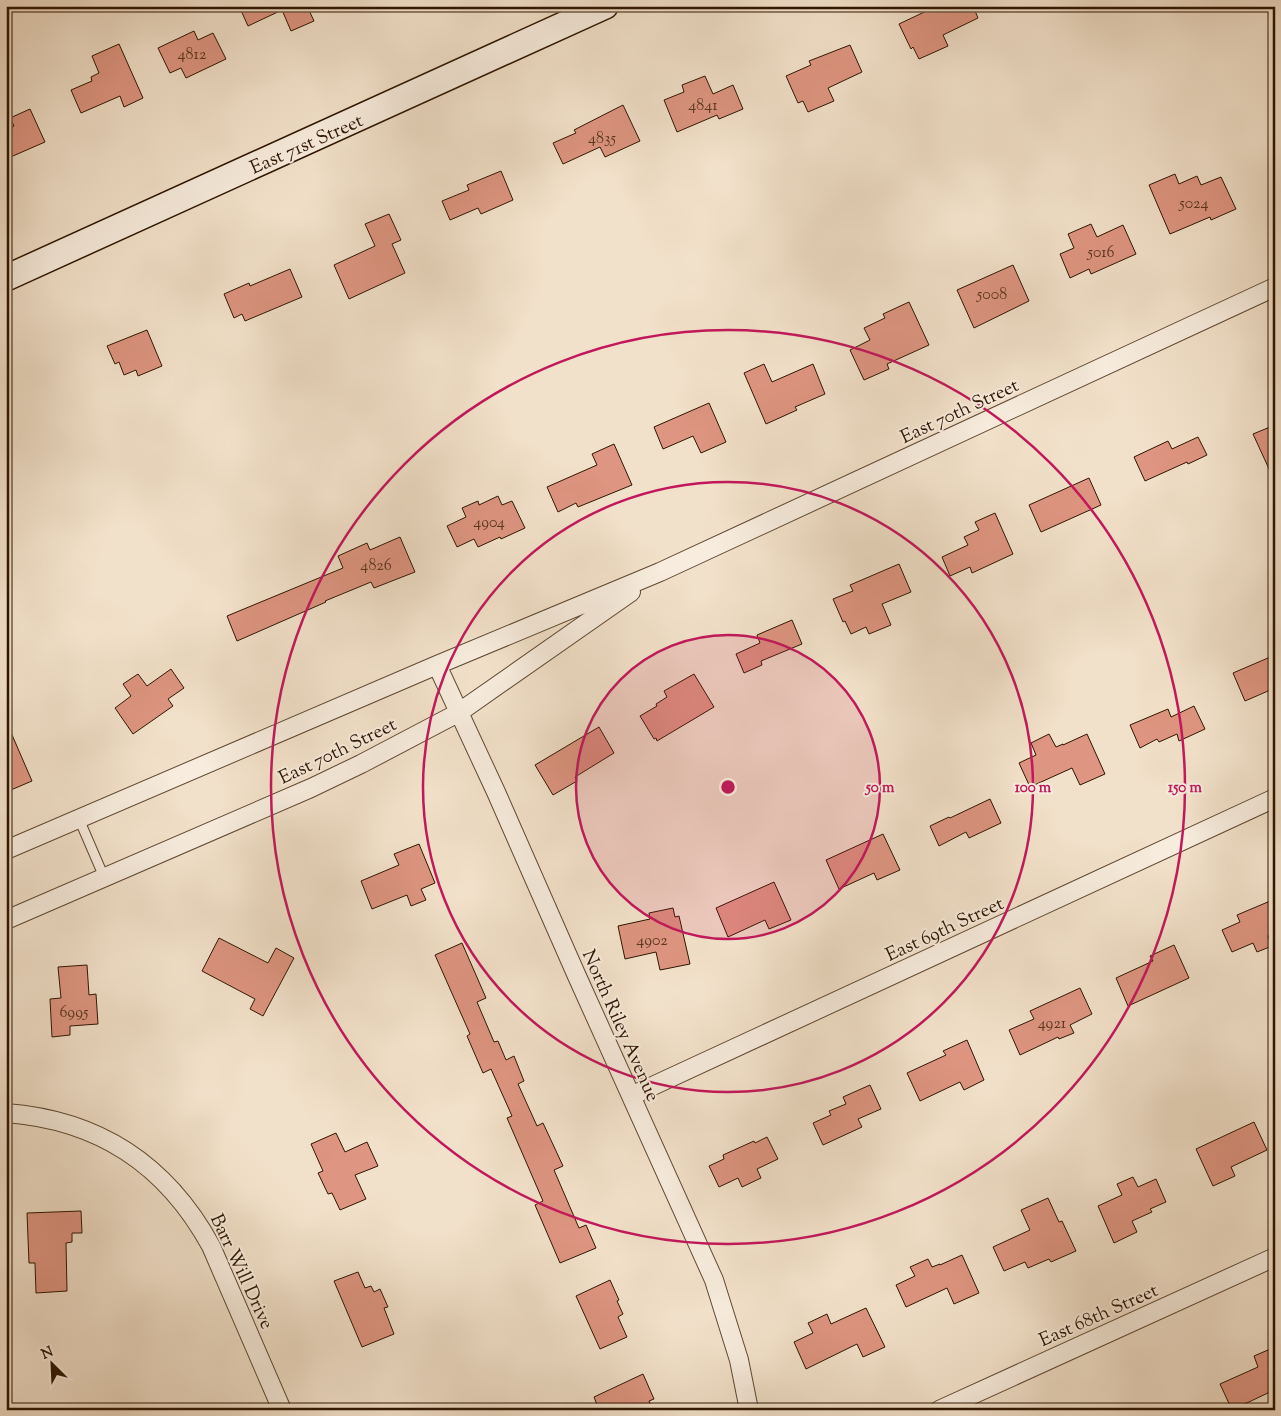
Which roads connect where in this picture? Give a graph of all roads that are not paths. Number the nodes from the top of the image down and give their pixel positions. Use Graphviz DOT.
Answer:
graph roads {
  1 [pos="605,6"];
  2 [pos="6,278"];
  3 [pos="1275,287"];
  4 [pos="660,572"];
  5 [pos="437,665"];
  6 [pos="458,712"];
  7 [pos="1275,798"];
  8 [pos="79,819"];
  9 [pos="6,850"];
  10 [pos="104,878"];
  11 [pos="6,920"];
  12 [pos="631,1096"];
  13 [pos="6,1113"];
  14 [pos="1275,1257"];
  15 [pos="282,1410"];
  16 [pos="749,1410"];
  17 [pos="939,1410"];
  1 -- 2 [label="main road, East 71st Street"];
  3 -- 4 [label="street, East 70th Street"];
  4 -- 5 [label="street, East 70th Street"];
  4 -- 6 [label="street, East 70th Street"];
  5 -- 6 [label="street, North Riley Avenue"];
  5 -- 8 [label="street, East 70th Street"];
  6 -- 10 [label="street, East 70th Street"];
  6 -- 12 [label="street, North Riley Avenue"];
  7 -- 12 [label="street, East 69th Street"];
  8 -- 9 [label="street, East 70th Street"];
  8 -- 10 [label="lane"];
  10 -- 11 [label="street, East 70th Street"];
  12 -- 16 [label="street, North Riley Avenue"];
  13 -- 15 [label="street, Barr Will Drive"];
  14 -- 17 [label="street, East 68th Street"];
}
